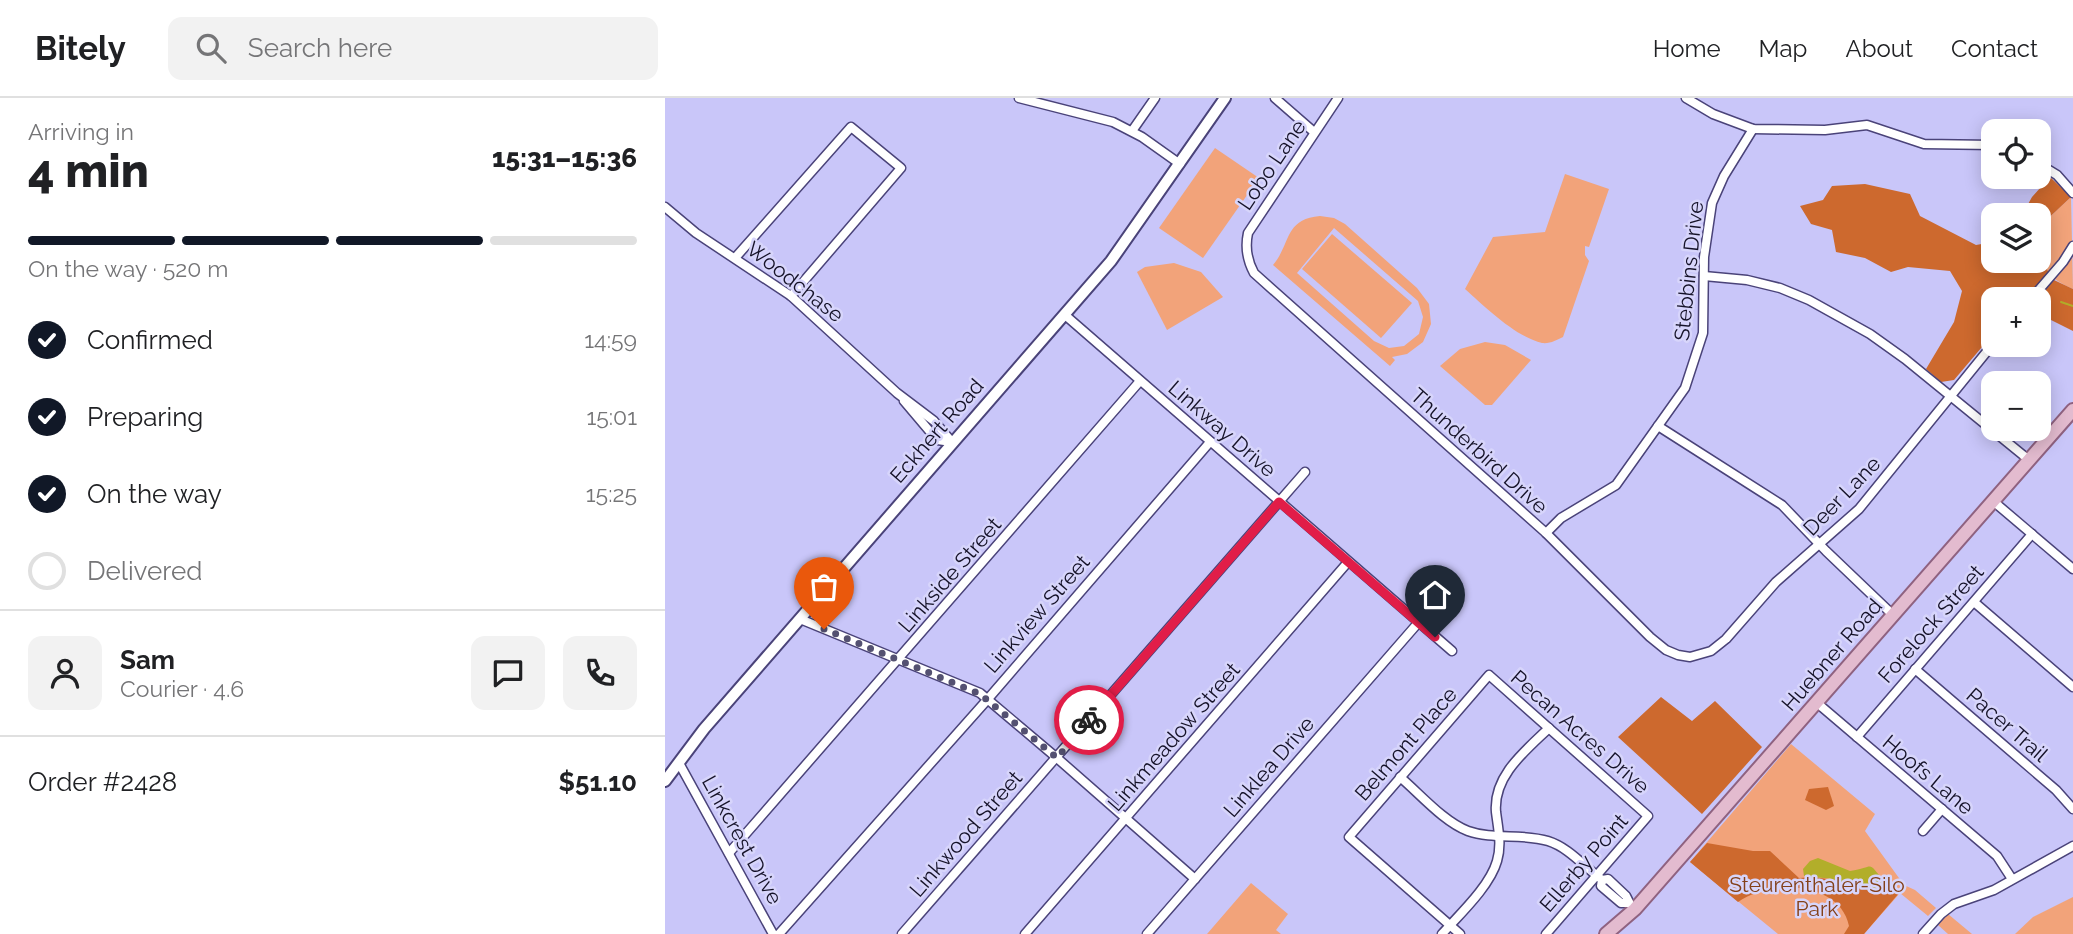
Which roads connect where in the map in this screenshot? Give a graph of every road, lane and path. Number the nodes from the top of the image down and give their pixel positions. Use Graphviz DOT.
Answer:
graph roads {
  1 [pos="1019,98"];
  2 [pos="1155,98"];
  3 [pos="1225,98"];
  4 [pos="1275,98"];
  5 [pos="1338,98"];
  6 [pos="1686,98"];
  7 [pos="1060,103"];
  8 [pos="1753,129"];
  9 [pos="1132,131"];
  10 [pos="1314,132"];
  11 [pos="1981,145"];
  12 [pos="1180,164"];
  13 [pos="2051,172"];
  14 [pos="2073,193"];
  15 [pos="665,207"];
  16 [pos="2073,246"];
  17 [pos="1247,255"];
  18 [pos="735,258"];
  19 [pos="1704,276"];
  20 [pos="2041,287"];
  21 [pos="791,296"];
  22 [pos="1065,315"];
  23 [pos="1982,357"];
  24 [pos="1140,382"];
  25 [pos="1949,396"];
  26 [pos="2073,410"];
  27 [pos="1658,426"];
  28 [pos="952,442"];
  29 [pos="1210,442"];
  30 [pos="2029,460"];
  31 [pos="1305,472"];
  32 [pos="1993,501"];
  33 [pos="1279,502"];
  34 [pos="1545,533"];
  35 [pos="2032,534"];
  36 [pos="1821,545"];
  37 [pos="1348,562"];
  38 [pos="2073,569"];
  39 [pos="1974,602"];
  40 [pos="1893,615"];
  41 [pos="800,619"];
  42 [pos="1418,623"];
  43 [pos="1452,651"];
  44 [pos="1699,655"];
  45 [pos="899,660"];
  46 [pos="1915,668"];
  47 [pos="1489,675"];
  48 [pos="2073,687"];
  49 [pos="987,699"];
  50 [pos="1816,702"];
  51 [pos="1549,728"];
  52 [pos="1857,737"];
  53 [pos="1057,758"];
  54 [pos="679,763"];
  55 [pos="1400,777"];
  56 [pos="665,780"];
  57 [pos="2073,809"];
  58 [pos="1942,810"];
  59 [pos="1648,816"];
  60 [pos="1126,819"];
  61 [pos="1923,831"];
  62 [pos="1499,835"];
  63 [pos="2073,846"];
  64 [pos="729,853"];
  65 [pos="1599,878"];
  66 [pos="1195,879"];
  67 [pos="2012,879"];
  68 [pos="1631,906"];
  69 [pos="1450,925"];
  70 [pos="1619,929"];
  71 [pos="773,934"];
  72 [pos="779,934"];
  73 [pos="902,934"];
  74 [pos="1025,934"];
  75 [pos="1147,934"];
  76 [pos="1442,934"];
  77 [pos="1460,934"];
  78 [pos="1546,934"];
  79 [pos="1606,934"];
  80 [pos="1923,934"];
  1 -- 7 [label="street"];
  2 -- 9 [label="street"];
  3 -- 12 [label="main road, Eckhert Road"];
  4 -- 10 [label="street"];
  5 -- 10 [label="street, Lobo Lane"];
  6 -- 8 [label="street"];
  7 -- 9 [label="street"];
  8 -- 11 [label="street"];
  8 -- 19 [label="street, Stebbins Drive"];
  9 -- 12 [label="street"];
  10 -- 17 [label="street, Lobo Lane"];
  12 -- 22 [label="main road, Eckhert Road"];
  13 -- 14 [label="street"];
  15 -- 18 [label="street, Woodchase"];
  16 -- 20 [label="street"];
  17 -- 34 [label="street, Thunderbird Drive"];
  18 -- 21 [label="street, Woodchase"];
  18 -- 21 [label="street"];
  19 -- 25 [label="street"];
  19 -- 27 [label="street, Stebbins Drive"];
  21 -- 28 [label="street, Woodchase"];
  22 -- 24 [label="street, Linkway Drive"];
  22 -- 28 [label="main road, Eckhert Road"];
  23 -- 25 [label="street, Deer Lane"];
  24 -- 29 [label="street, Linkway Drive"];
  24 -- 45 [label="street, Linkside Street"];
  25 -- 30 [label="street"];
  25 -- 36 [label="street, Deer Lane"];
  26 -- 30 [label="main road, Huebner Road"];
  27 -- 34 [label="street, Stebbins Drive"];
  27 -- 36 [label="street"];
  28 -- 41 [label="main road, Eckhert Road"];
  29 -- 33 [label="street, Linkway Drive"];
  29 -- 49 [label="street, Linkview Street"];
  30 -- 32 [label="main road, Huebner Road"];
  31 -- 33 [label="street, Linkwood Street"];
  32 -- 35 [label="street"];
  32 -- 40 [label="main road, Huebner Road"];
  33 -- 37 [label="street, Linkway Drive"];
  33 -- 53 [label="street, Linkwood Street"];
  34 -- 44 [label="street, Thunderbird Drive"];
  35 -- 38 [label="street"];
  35 -- 39 [label="street, Forelock Street"];
  36 -- 40 [label="street"];
  36 -- 44 [label="street, Deer Lane"];
  37 -- 42 [label="street, Linkway Drive"];
  37 -- 60 [label="street, Linkmeadow Street"];
  39 -- 46 [label="street, Forelock Street"];
  39 -- 48 [label="street"];
  40 -- 50 [label="main road, Huebner Road"];
  41 -- 45 [label="street"];
  41 -- 54 [label="main road, Eckhert Road"];
  42 -- 43 [label="street, Linkway Drive"];
  42 -- 66 [label="street, Linklea Drive"];
  45 -- 49 [label="street"];
  45 -- 64 [label="street, Linkside Street"];
  46 -- 52 [label="street, Forelock Street"];
  46 -- 57 [label="street, Pacer Trail"];
  47 -- 51 [label="street, Pecan Acres Drive"];
  47 -- 55 [label="street, Belmont Place"];
  49 -- 53 [label="street"];
  49 -- 72 [label="street, Linkview Street"];
  50 -- 52 [label="street, Hoofs Lane"];
  50 -- 68 [label="main road, Huebner Road"];
  51 -- 59 [label="street, Pecan Acres Drive"];
  51 -- 62 [label="street"];
  52 -- 58 [label="street, Hoofs Lane"];
  53 -- 60 [label="street"];
  53 -- 73 [label="street, Linkwood Street"];
  54 -- 56 [label="main road, Eckhert Road"];
  54 -- 64 [label="street, Linkcrest Drive"];
  55 -- 62 [label="street"];
  55 -- 69 [label="street, Belmont Place"];
  58 -- 61 [label="street"];
  58 -- 67 [label="street, Hoofs Lane"];
  59 -- 65 [label="street, Ellerby Point"];
  60 -- 66 [label="street"];
  60 -- 74 [label="street, Linkmeadow Street"];
  62 -- 65 [label="street"];
  62 -- 69 [label="street"];
  63 -- 67 [label="street"];
  64 -- 71 [label="street, Linkcrest Drive"];
  65 -- 68 [label="street"];
  65 -- 78 [label="street, Ellerby Point"];
  66 -- 75 [label="street, Linklea Drive"];
  67 -- 80 [label="street"];
  68 -- 70 [label="main road, Huebner Road"];
  69 -- 76 [label="street"];
  69 -- 77 [label="street"];
  70 -- 79 [label="main road, Huebner Road"];
}
